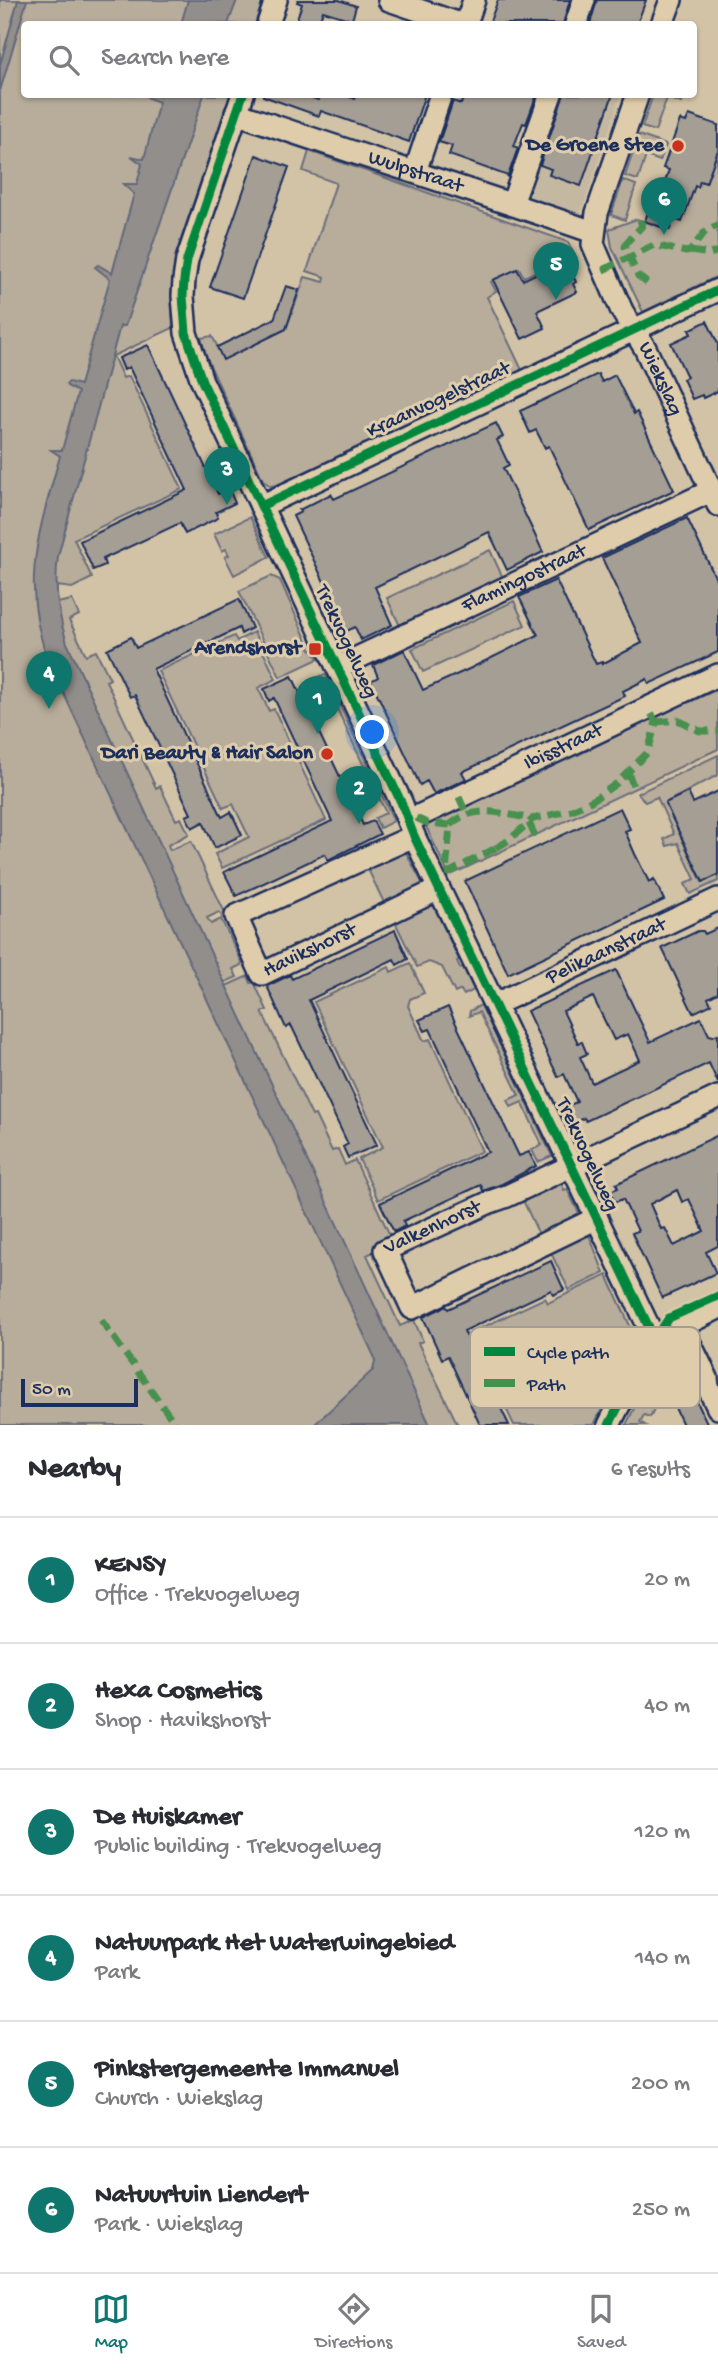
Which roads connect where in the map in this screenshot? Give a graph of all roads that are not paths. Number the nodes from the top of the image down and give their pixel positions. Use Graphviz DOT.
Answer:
graph roads {
  1 [pos="276,0"];
  2 [pos="389,0"];
  3 [pos="474,0"];
  4 [pos="584,0"];
  5 [pos="671,0"];
  6 [pos="269,21"];
  7 [pos="451,21"];
  8 [pos="467,21"];
  9 [pos="577,21"];
  10 [pos="663,21"];
  11 [pos="440,98"];
  12 [pos="550,98"];
  13 [pos="637,98"];
  14 [pos="240,104"];
  15 [pos="415,172"];
  16 [pos="512,204"];
  17 [pos="593,232"];
  18 [pos="718,290"];
  19 [pos="633,330"];
  20 [pos="715,498"];
  21 [pos="261,506"];
  22 [pos="338,667"];
  23 [pos="718,676"];
  24 [pos="411,828"];
  25 [pos="439,889"];
  26 [pos="718,899"];
  27 [pos="496,1004"];
  28 [pos="718,1097"];
  29 [pos="572,1166"];
  30 [pos="597,1219"];
  31 [pos="718,1308"];
  32 [pos="681,1325"];
  33 [pos="650,1327"];
  34 [pos="677,1327"];
  35 [pos="700,1364"];
  36 [pos="618,1408"];
  37 [pos="718,1408"];
  38 [pos="609,1425"];
  1 -- 6 [label="street"];
  2 -- 7 [label="street"];
  3 -- 8 [label="street"];
  4 -- 9 [label="street"];
  5 -- 10 [label="street"];
  11 -- 15 [label="street"];
  12 -- 16 [label="street"];
  13 -- 17 [label="street, Wiekslag"];
  14 -- 15 [label="street, Wulpstraat"];
  14 -- 21 [label="street, Trekvogelweg"];
  15 -- 16 [label="street, Wulpstraat"];
  16 -- 17 [label="street, Wulpstraat"];
  17 -- 19 [label="street, Wiekslag"];
  18 -- 19 [label="street, Kraanvogelstraat"];
  19 -- 20 [label="street, Wiekslag"];
  19 -- 21 [label="street, Kraanvogelstraat"];
  20 -- 22 [label="street, Flamingostraat"];
  21 -- 22 [label="street, Trekvogelweg"];
  22 -- 24 [label="street, Trekvogelweg"];
  23 -- 24 [label="street, Ibisstraat"];
  24 -- 25 [label="street, Trekvogelweg"];
  24 -- 25 [label="street, Havikshorst"];
  25 -- 27 [label="street, Trekvogelweg"];
  26 -- 27 [label="street, Pelikaanstraat"];
  27 -- 29 [label="street, Trekvogelweg"];
  28 -- 29 [label="street"];
  29 -- 30 [label="street, Trekvogelweg"];
  29 -- 30 [label="street, Valkenhorst"];
  30 -- 33 [label="street, Trekvogelweg"];
  31 -- 32 [label="street"];
  32 -- 34 [label="street"];
  35 -- 37 [label="street"];
  36 -- 38 [label="street"];
}
